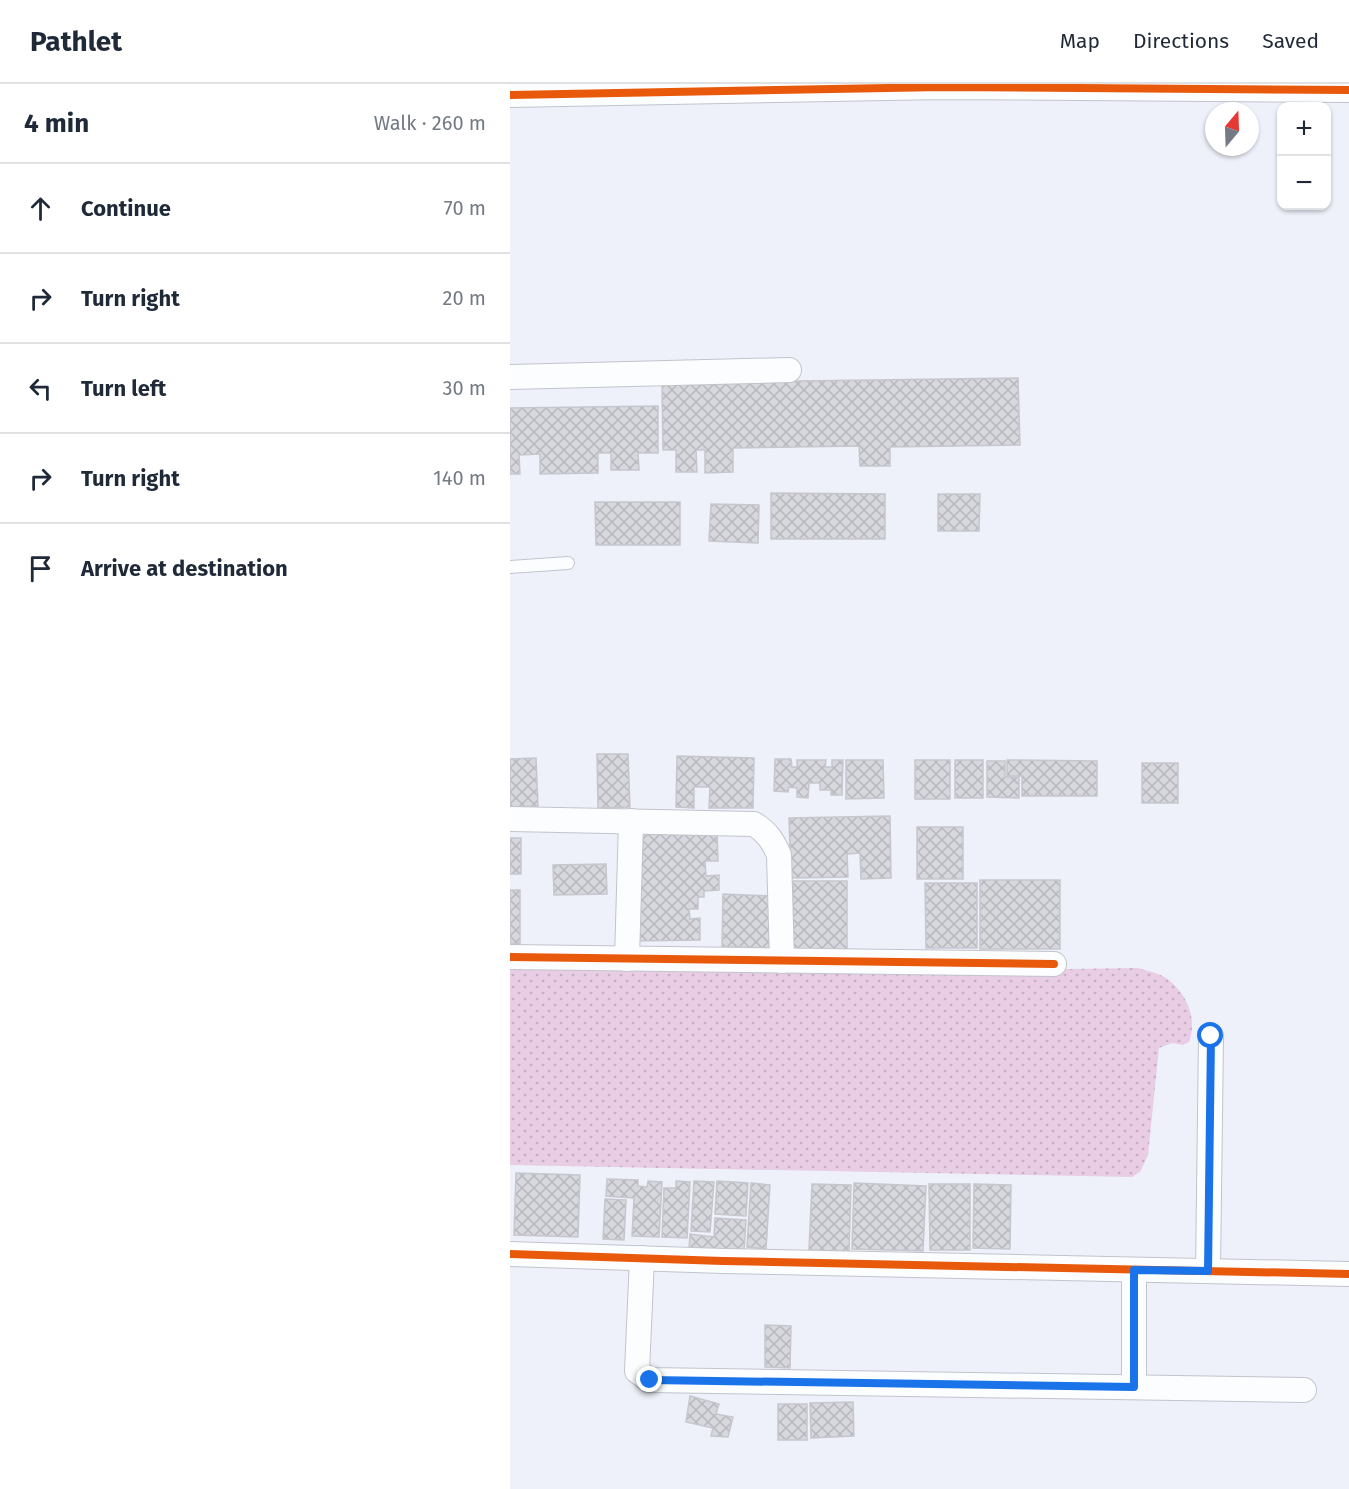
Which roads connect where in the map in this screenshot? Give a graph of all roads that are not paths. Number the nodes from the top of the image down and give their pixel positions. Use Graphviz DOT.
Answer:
graph roads {
  1 [pos="1349,90"];
  2 [pos="510,95"];
  3 [pos="789,370"];
  4 [pos="510,376"];
  5 [pos="568,563"];
  6 [pos="510,567"];
  7 [pos="510,819"];
  8 [pos="631,822"];
  9 [pos="510,957"];
  10 [pos="627,959"];
  11 [pos="782,961"];
  12 [pos="1054,964"];
  13 [pos="1211,1036"];
  14 [pos="510,1254"];
  15 [pos="642,1258"];
  16 [pos="1134,1270"];
  17 [pos="1208,1271"];
  18 [pos="1349,1274"];
  19 [pos="1134,1387"];
  20 [pos="1304,1390"];
  1 -- 2 [label="street"];
  3 -- 4 [label="street"];
  5 -- 6 [label="lane"];
  7 -- 8 [label="street"];
  8 -- 10 [label="street"];
  8 -- 11 [label="street"];
  9 -- 10 [label="street"];
  10 -- 11 [label="street"];
  11 -- 12 [label="street"];
  13 -- 17 [label="street"];
  14 -- 15 [label="street"];
  15 -- 16 [label="street"];
  15 -- 19 [label="street"];
  16 -- 17 [label="street"];
  16 -- 19 [label="street"];
  17 -- 18 [label="street"];
  19 -- 20 [label="street"];
}
